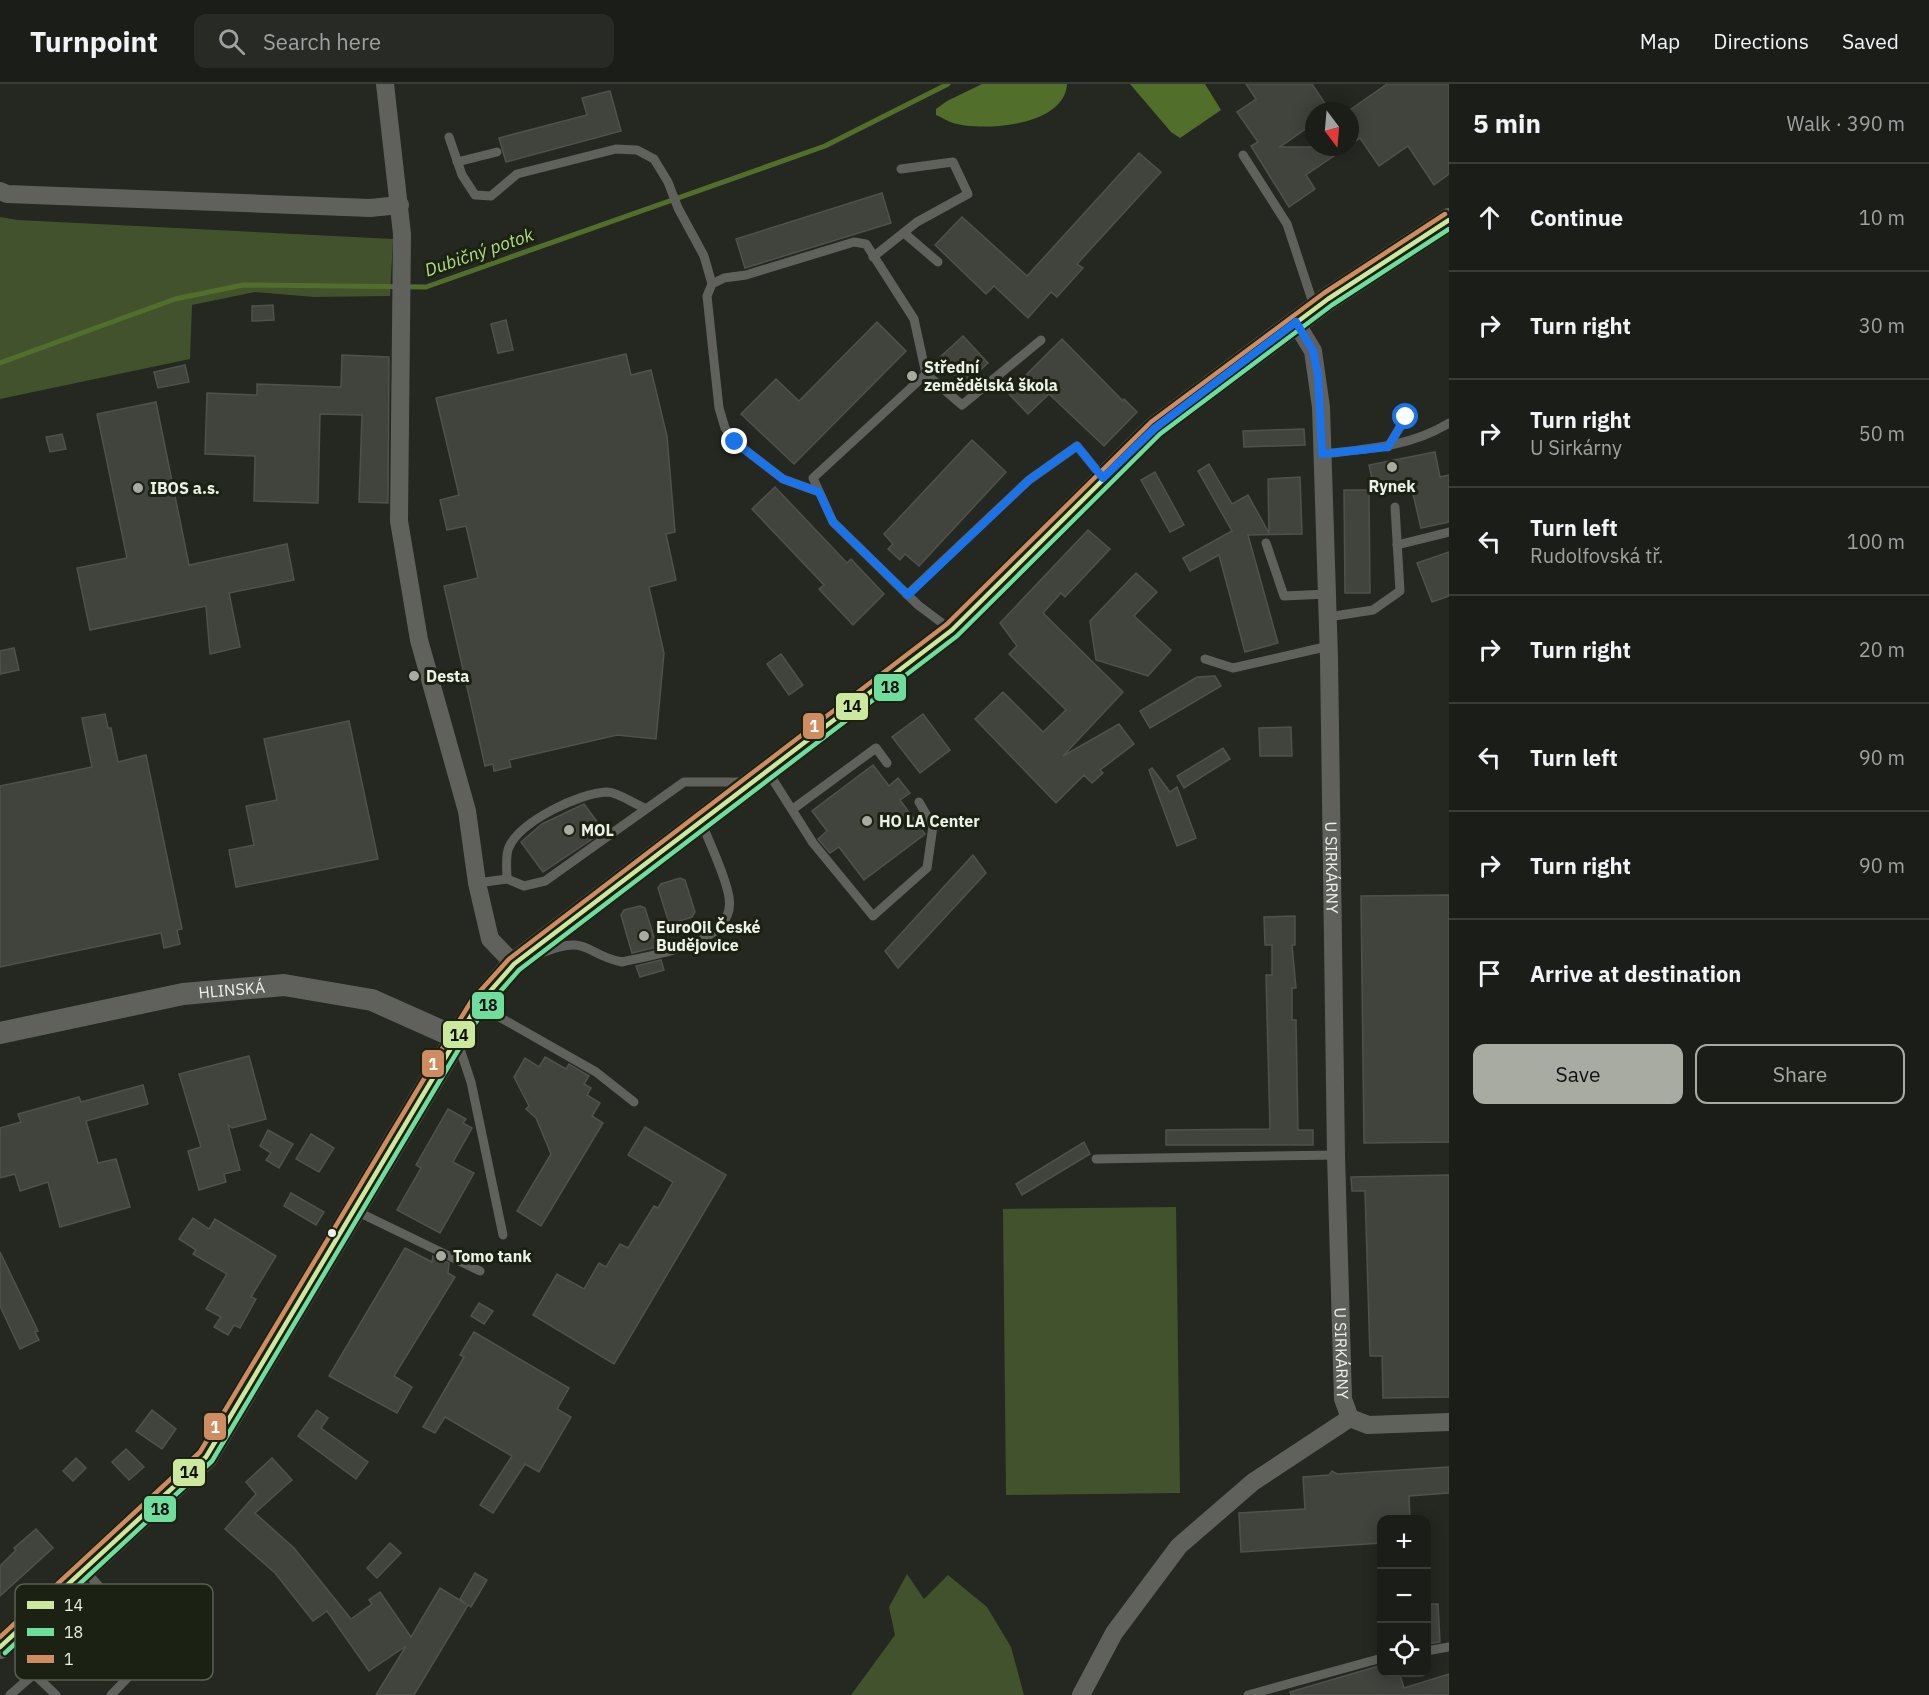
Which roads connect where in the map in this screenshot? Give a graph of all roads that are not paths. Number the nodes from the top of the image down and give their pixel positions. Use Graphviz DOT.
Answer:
graph roads {
  1 [pos="385,84"];
  2 [pos="449,137"];
  3 [pos="497,152"];
  4 [pos="1244,155"];
  5 [pos="457,162"];
  6 [pos="902,169"];
  7 [pos="0,191"];
  8 [pos="400,205"];
  9 [pos="1449,220"];
  10 [pos="904,232"];
  11 [pos="873,257"];
  12 [pos="938,262"];
  13 [pos="712,284"];
  14 [pos="1306,316"];
  15 [pos="1041,340"];
  16 [pos="926,374"];
  17 [pos="1406,417"];
  18 [pos="1449,423"];
  19 [pos="1388,447"];
  20 [pos="1322,454"];
  21 [pos="1103,478"];
  22 [pos="819,492"];
  23 [pos="1395,507"];
  24 [pos="1449,532"];
  25 [pos="1266,543"];
  26 [pos="1397,545"];
  27 [pos="1327,594"];
  28 [pos="908,595"];
  29 [pos="1328,617"];
  30 [pos="952,630"];
  31 [pos="1329,646"];
  32 [pos="1205,659"];
  33 [pos="887,763"];
  34 [pos="758,776"];
  35 [pos="919,802"];
  36 [pos="645,808"];
  37 [pos="793,809"];
  38 [pos="700,820"];
  39 [pos="507,879"];
  40 [pos="477,883"];
  41 [pos="514,964"];
  42 [pos="478,1005"];
  43 [pos="0,1033"];
  44 [pos="457,1038"];
  45 [pos="634,1102"];
  46 [pos="1336,1155"];
  47 [pos="1096,1159"];
  48 [pos="354,1210"];
  49 [pos="503,1235"];
  50 [pos="480,1271"];
  51 [pos="1350,1418"];
  52 [pos="1449,1422"];
  53 [pos="84,1569"];
  54 [pos="68,1584"];
  55 [pos="97,1584"];
  56 [pos="15,1633"];
  57 [pos="0,1647"];
  58 [pos="1449,1647"];
  59 [pos="1431,1650"];
  60 [pos="1377,1659"];
  61 [pos="27,1680"];
  62 [pos="40,1680"];
  63 [pos="125,1680"];
  64 [pos="9,1695"];
  65 [pos="56,1695"];
  66 [pos="111,1695"];
  67 [pos="1081,1695"];
  68 [pos="1248,1695"];
  1 -- 8 [label="street"];
  2 -- 5 [label="lane"];
  3 -- 5 [label="lane"];
  4 -- 14 [label="lane"];
  5 -- 13 [label="lane"];
  6 -- 10 [label="lane"];
  7 -- 8 [label="street"];
  8 -- 40 [label="street"];
  9 -- 14 [label="main road"];
  10 -- 11 [label="lane"];
  10 -- 12 [label="lane"];
  11 -- 13 [label="lane"];
  11 -- 16 [label="lane"];
  13 -- 22 [label="lane"];
  14 -- 20 [label="street, U SIRKÁRNY"];
  14 -- 21 [label="main road"];
  15 -- 16 [label="lane"];
  16 -- 22 [label="lane"];
  17 -- 19 [label="lane"];
  18 -- 19 [label="lane"];
  19 -- 20 [label="lane"];
  20 -- 27 [label="street, U SIRKÁRNY"];
  21 -- 28 [label="lane"];
  21 -- 30 [label="main road"];
  22 -- 28 [label="lane"];
  23 -- 26 [label="lane"];
  24 -- 26 [label="lane"];
  25 -- 27 [label="lane"];
  26 -- 29 [label="lane"];
  27 -- 29 [label="street, U SIRKÁRNY"];
  28 -- 30 [label="lane"];
  29 -- 31 [label="street, U SIRKÁRNY"];
  30 -- 34 [label="main road"];
  31 -- 32 [label="lane"];
  31 -- 46 [label="street, U SIRKÁRNY"];
  33 -- 37 [label="lane"];
  34 -- 36 [label="lane"];
  34 -- 37 [label="lane"];
  34 -- 38 [label="main road"];
  35 -- 37 [label="lane"];
  36 -- 39 [label="lane"];
  36 -- 39 [label="lane"];
  38 -- 41 [label="main road"];
  38 -- 41 [label="lane"];
  39 -- 40 [label="lane"];
  40 -- 41 [label="street"];
  41 -- 42 [label="main road"];
  42 -- 44 [label="main road"];
  42 -- 45 [label="lane"];
  43 -- 44 [label="street, HLINSKÁ"];
  44 -- 48 [label="main road"];
  44 -- 49 [label="lane"];
  46 -- 47 [label="lane"];
  46 -- 51 [label="street, U SIRKÁRNY"];
  48 -- 50 [label="lane"];
  48 -- 53 [label="main road"];
  51 -- 52 [label="street, U SIRKÁRNY"];
  51 -- 67 [label="street, U SIRKÁRNY"];
  53 -- 54 [label="main road"];
  53 -- 55 [label="lane"];
  56 -- 57 [label="main road"];
  58 -- 59 [label="lane"];
  60 -- 68 [label="lane"];
  61 -- 64 [label="lane"];
  62 -- 65 [label="lane"];
  63 -- 66 [label="lane"];
}
